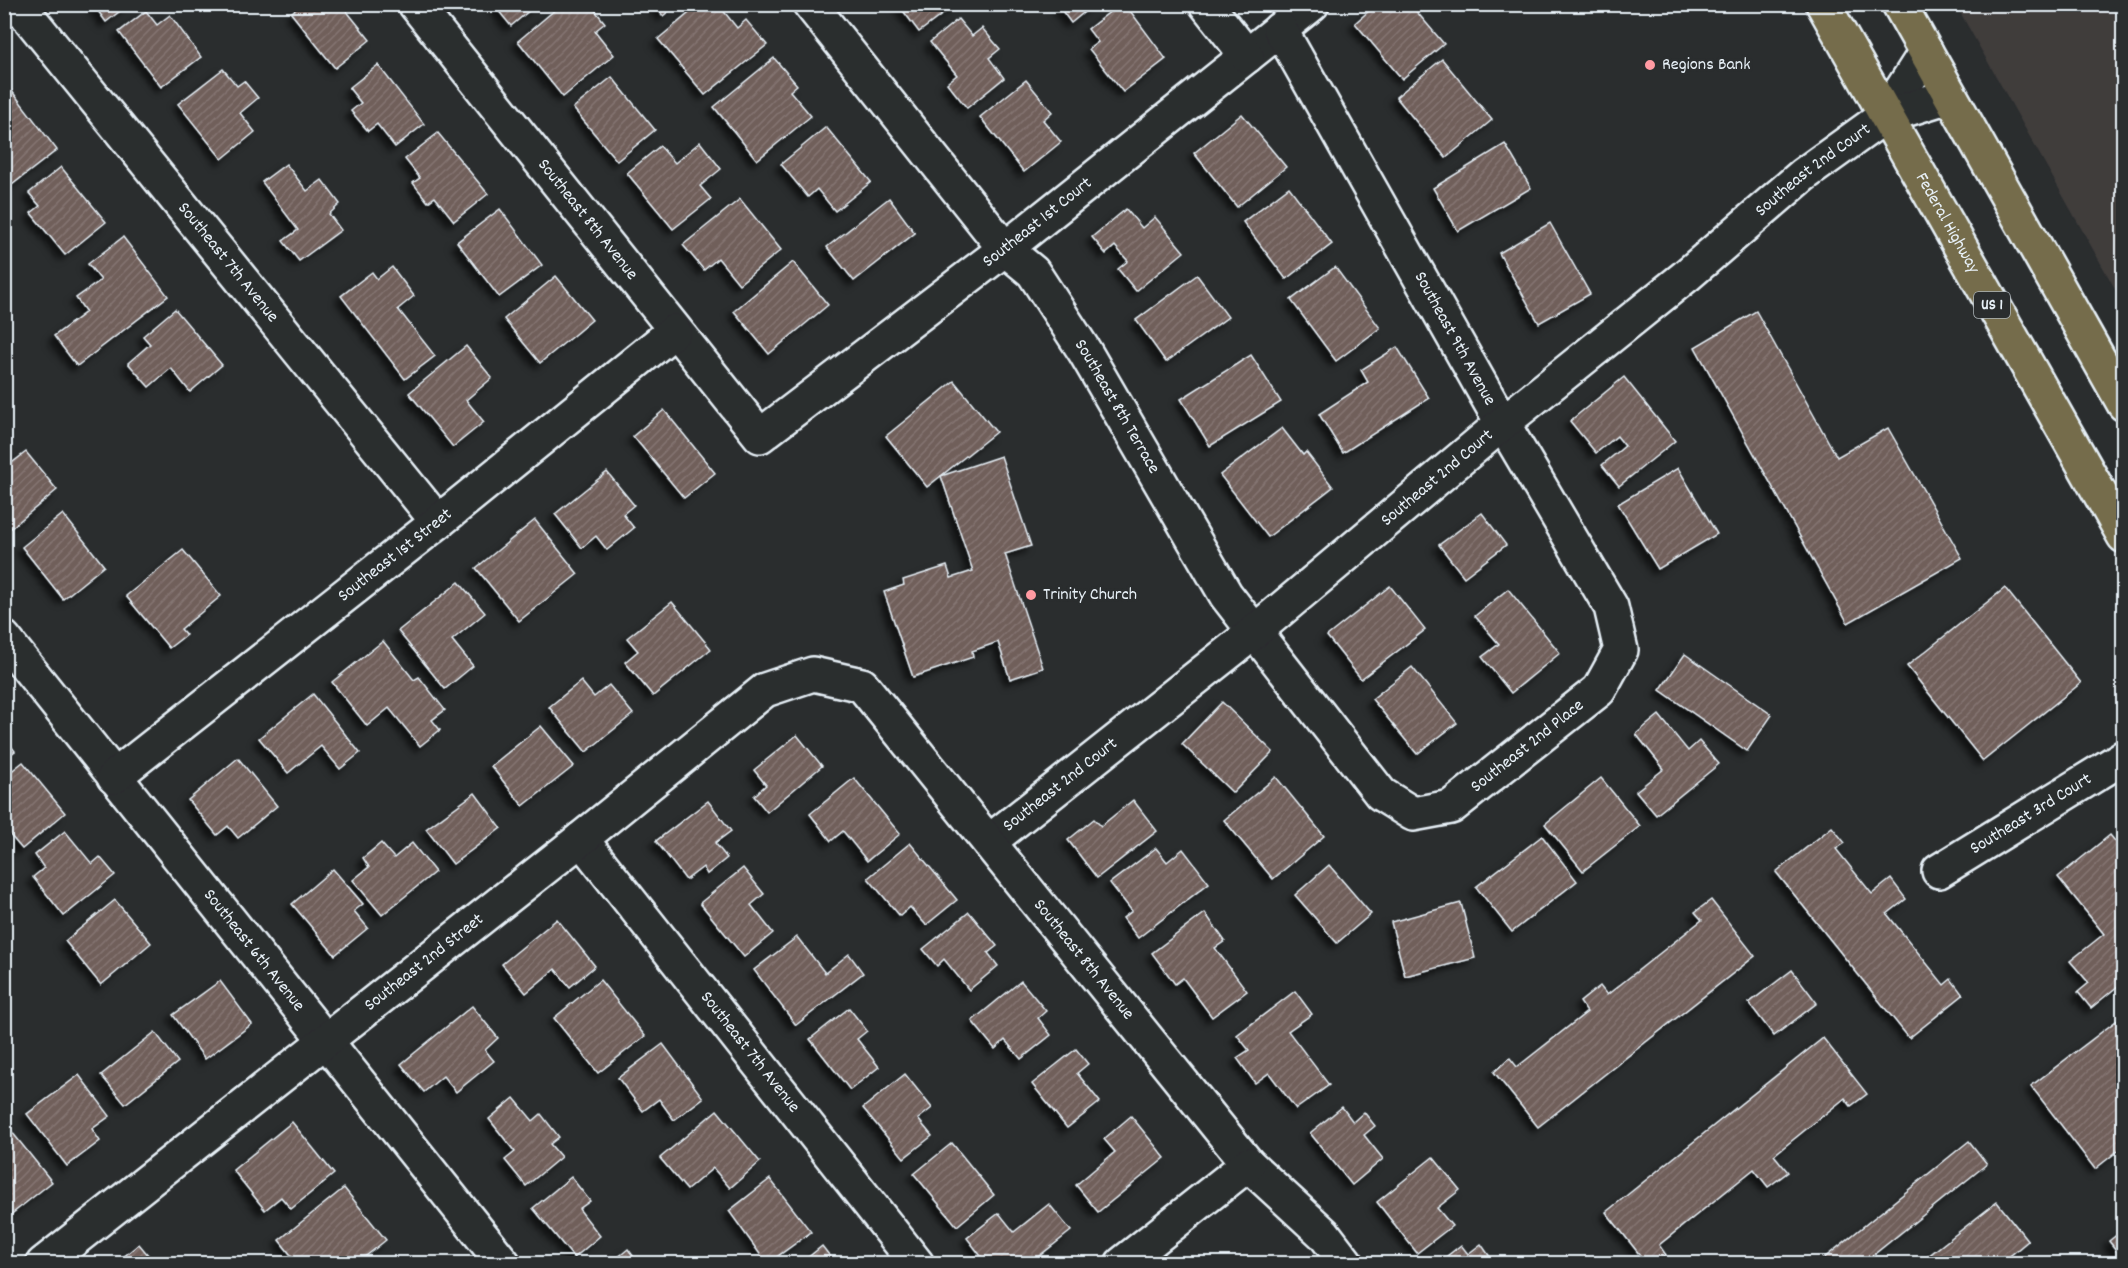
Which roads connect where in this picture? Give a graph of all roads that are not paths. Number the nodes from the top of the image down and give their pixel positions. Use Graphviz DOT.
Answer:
graph roads {
  1 [pos="18,4"];
  2 [pos="415,4"];
  3 [pos="810,4"];
  4 [pos="1206,4"];
  5 [pos="1312,4"];
  6 [pos="1823,4"];
  7 [pos="1899,4"];
  8 [pos="1280,29"];
  9 [pos="1926,52"];
  10 [pos="1246,56"];
  11 [pos="1949,96"];
  12 [pos="1885,116"];
  13 [pos="1005,249"];
  14 [pos="674,331"];
  15 [pos="2124,404"];
  16 [pos="1503,423"];
  17 [pos="760,436"];
  18 [pos="438,522"];
  19 [pos="2124,536"];
  20 [pos="1253,633"];
  21 [pos="4,638"];
  22 [pos="1621,650"];
  23 [pos="813,674"];
  24 [pos="2124,757"];
  25 [pos="114,777"];
  26 [pos="1413,814"];
  27 [pos="581,839"];
  28 [pos="990,841"];
  29 [pos="1939,871"];
  30 [pos="327,1040"];
  31 [pos="1248,1164"];
  32 [pos="43,1263"];
  33 [pos="504,1263"];
  34 [pos="917,1263"];
  35 [pos="1122,1263"];
  36 [pos="1347,1263"];
  1 -- 18 [label="street, Southeast 7th Avenue"];
  2 -- 14 [label="street, Southeast 8th Avenue"];
  3 -- 13 [label="street, Southeast 8th Terrace"];
  4 -- 10 [label="street"];
  5 -- 8 [label="street, Southeast 1st Court"];
  6 -- 12 [label="main road, Federal Highway / US 1"];
  7 -- 9 [label="main road"];
  8 -- 10 [label="street, Southeast 1st Court"];
  8 -- 16 [label="street, Southeast 9th Avenue"];
  9 -- 11 [label="main road"];
  9 -- 12 [label="street"];
  10 -- 13 [label="street, Southeast 1st Court"];
  11 -- 12 [label="street"];
  11 -- 15 [label="main road"];
  12 -- 16 [label="street, Southeast 2nd Court"];
  12 -- 19 [label="main road, Federal Highway / US 1"];
  13 -- 17 [label="street, Southeast 1st Court"];
  13 -- 20 [label="street, Southeast 8th Terrace"];
  14 -- 17 [label="street, Southeast 8th Avenue"];
  14 -- 18 [label="street, Southeast 1st Street"];
  16 -- 20 [label="street, Southeast 2nd Court"];
  16 -- 22 [label="street, Southeast 9th Avenue"];
  18 -- 25 [label="street, Southeast 1st Street"];
  20 -- 26 [label="street, Southeast 8th Terrace"];
  20 -- 28 [label="street, Southeast 2nd Court"];
  21 -- 25 [label="street, Southeast 6th Avenue"];
  22 -- 26 [label="street, Southeast 2nd Place"];
  23 -- 27 [label="street, Southeast 2nd Street"];
  23 -- 28 [label="street, Southeast 8th Avenue"];
  24 -- 29 [label="street, Southeast 3rd Court"];
  25 -- 30 [label="street, Southeast 6th Avenue"];
  27 -- 30 [label="street, Southeast 2nd Street"];
  27 -- 34 [label="street, Southeast 7th Avenue"];
  28 -- 31 [label="street, Southeast 8th Avenue"];
  30 -- 32 [label="street, Southeast 2nd Street"];
  30 -- 33 [label="street, Southeast 6th Avenue"];
  31 -- 35 [label="street"];
  31 -- 36 [label="street, Southeast 8th Avenue"];
}
